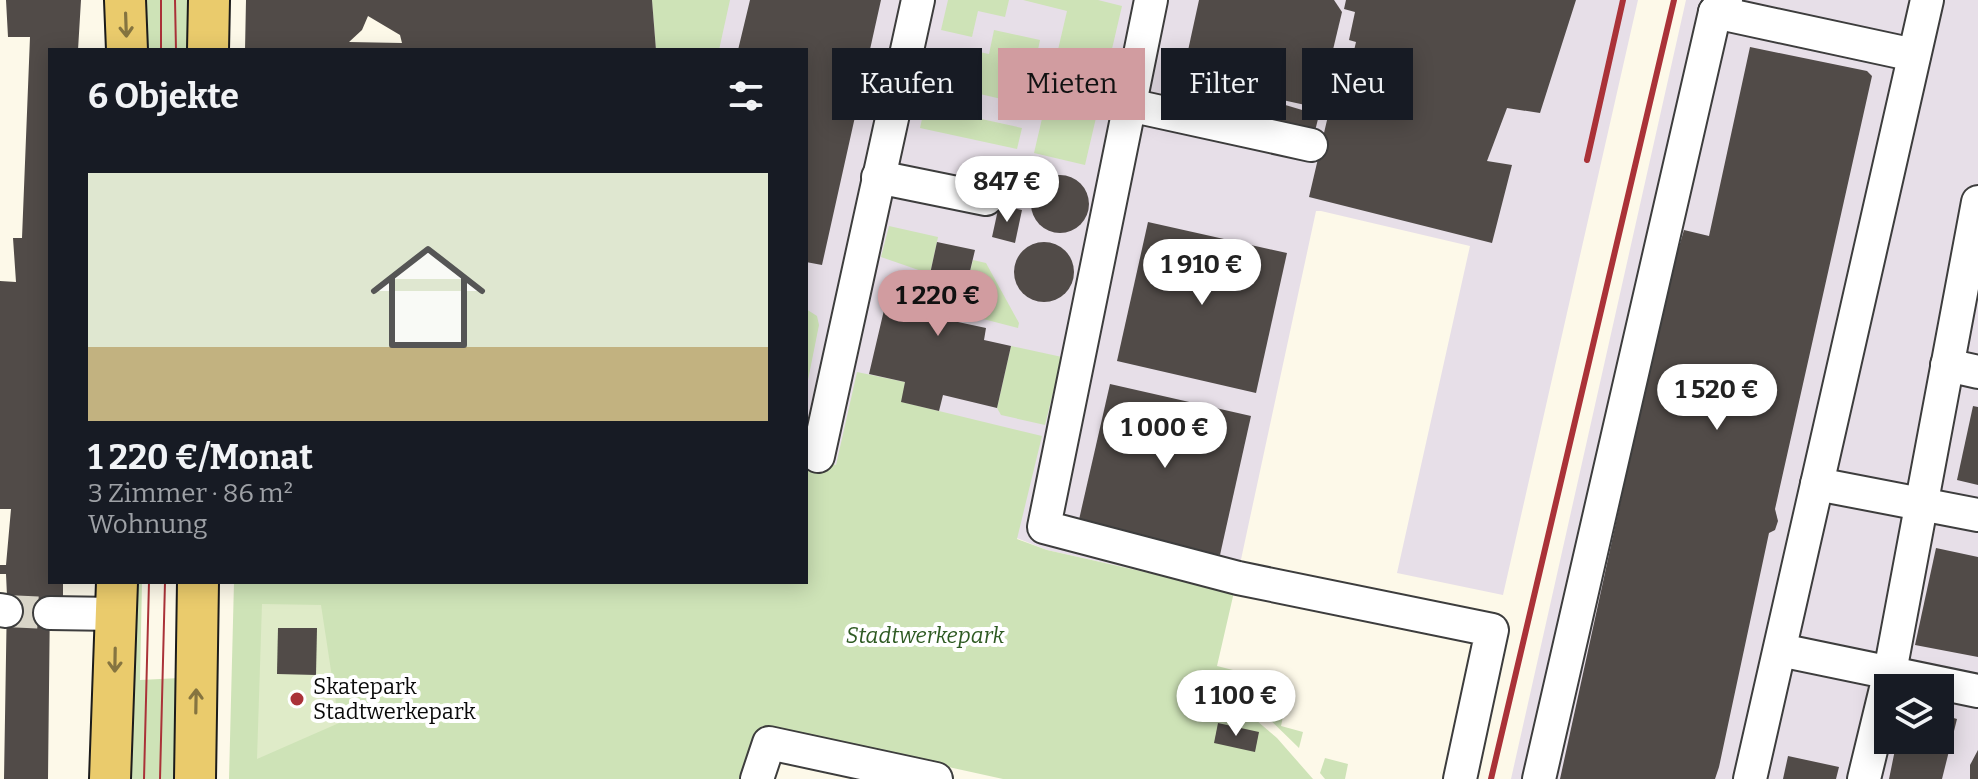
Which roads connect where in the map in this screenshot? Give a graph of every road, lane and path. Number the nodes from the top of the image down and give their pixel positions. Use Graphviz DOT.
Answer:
graph roads {
  1 [pos="125,0"];
  2 [pos="209,0"];
  3 [pos="918,0"];
  4 [pos="1151,0"];
  5 [pos="1927,0"];
  6 [pos="1721,6"];
  7 [pos="1798,15"];
  8 [pos="127,48"];
  9 [pos="208,48"];
  10 [pos="1141,48"];
  11 [pos="1914,55"];
  12 [pos="1145,109"];
  13 [pos="1126,120"];
  14 [pos="1311,145"];
  15 [pos="878,177"];
  16 [pos="986,199"];
  17 [pos="1978,202"];
  18 [pos="1963,368"];
  19 [pos="818,456"];
  20 [pos="1817,484"];
  21 [pos="1921,504"];
  22 [pos="1978,515"];
  23 [pos="198,584"];
  24 [pos="116,598"];
  25 [pos="50,613"];
  26 [pos="1780,650"];
  27 [pos="1890,672"];
  28 [pos="1978,691"];
  29 [pos="110,779"];
  30 [pos="195,779"];
  31 [pos="757,779"];
  32 [pos="936,779"];
  33 [pos="1460,779"];
  34 [pos="1539,779"];
  35 [pos="1750,779"];
  36 [pos="1864,779"];
  1 -- 8 [label="main road, one-way"];
  2 -- 9 [label="main road"];
  3 -- 15 [label="lane"];
  4 -- 10 [label="lane"];
  5 -- 11 [label="lane"];
  6 -- 7 [label="lane"];
  6 -- 34 [label="lane"];
  7 -- 11 [label="lane"];
  11 -- 20 [label="lane"];
  12 -- 14 [label="lane"];
  13 -- 33 [label="lane"];
  15 -- 16 [label="lane"];
  15 -- 19 [label="lane"];
  17 -- 18 [label="lane"];
  18 -- 21 [label="lane"];
  20 -- 21 [label="lane"];
  20 -- 26 [label="lane"];
  21 -- 22 [label="lane"];
  21 -- 27 [label="lane"];
  30 -- 23 [label="main road, one-way"];
  24 -- 25 [label="lane"];
  24 -- 29 [label="main road, one-way"];
  26 -- 27 [label="lane"];
  26 -- 35 [label="lane"];
  27 -- 28 [label="lane"];
  27 -- 36 [label="lane"];
  31 -- 32 [label="lane"];
}
